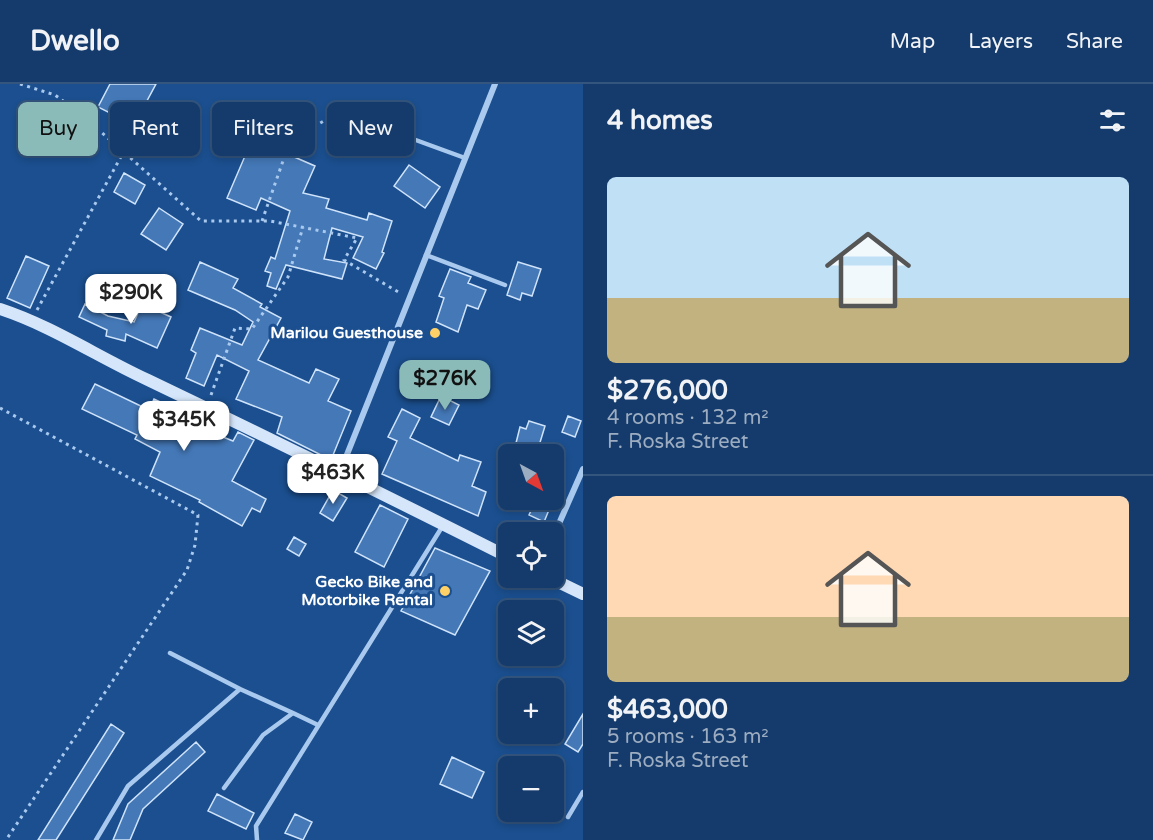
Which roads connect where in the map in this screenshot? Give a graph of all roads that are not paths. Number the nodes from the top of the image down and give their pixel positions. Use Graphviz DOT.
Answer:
graph roads {
  1 [pos="495,84"];
  2 [pos="414,139"];
  3 [pos="465,158"];
  4 [pos="426,255"];
  5 [pos="505,285"];
  6 [pos="0,309"];
  7 [pos="583,469"];
  8 [pos="340,472"];
  9 [pos="560,522"];
  10 [pos="443,524"];
  11 [pos="498,552"];
  12 [pos="564,585"];
  13 [pos="583,594"];
  14 [pos="170,653"];
  15 [pos="240,689"];
  16 [pos="293,713"];
  17 [pos="318,725"];
  18 [pos="224,788"];
  19 [pos="583,792"];
  20 [pos="568,817"];
  21 [pos="96,840"];
  22 [pos="257,840"];
  1 -- 3 [label="street"];
  2 -- 3 [label="lane"];
  3 -- 4 [label="street"];
  4 -- 5 [label="lane"];
  4 -- 8 [label="street"];
  6 -- 8 [label="main road"];
  7 -- 9 [label="street"];
  8 -- 10 [label="main road"];
  10 -- 11 [label="main road"];
  10 -- 17 [label="lane"];
  12 -- 13 [label="main road"];
  14 -- 15 [label="lane"];
  15 -- 16 [label="lane"];
  15 -- 21 [label="lane"];
  16 -- 17 [label="lane"];
  16 -- 18 [label="lane"];
  17 -- 22 [label="lane"];
  19 -- 20 [label="lane"];
}
